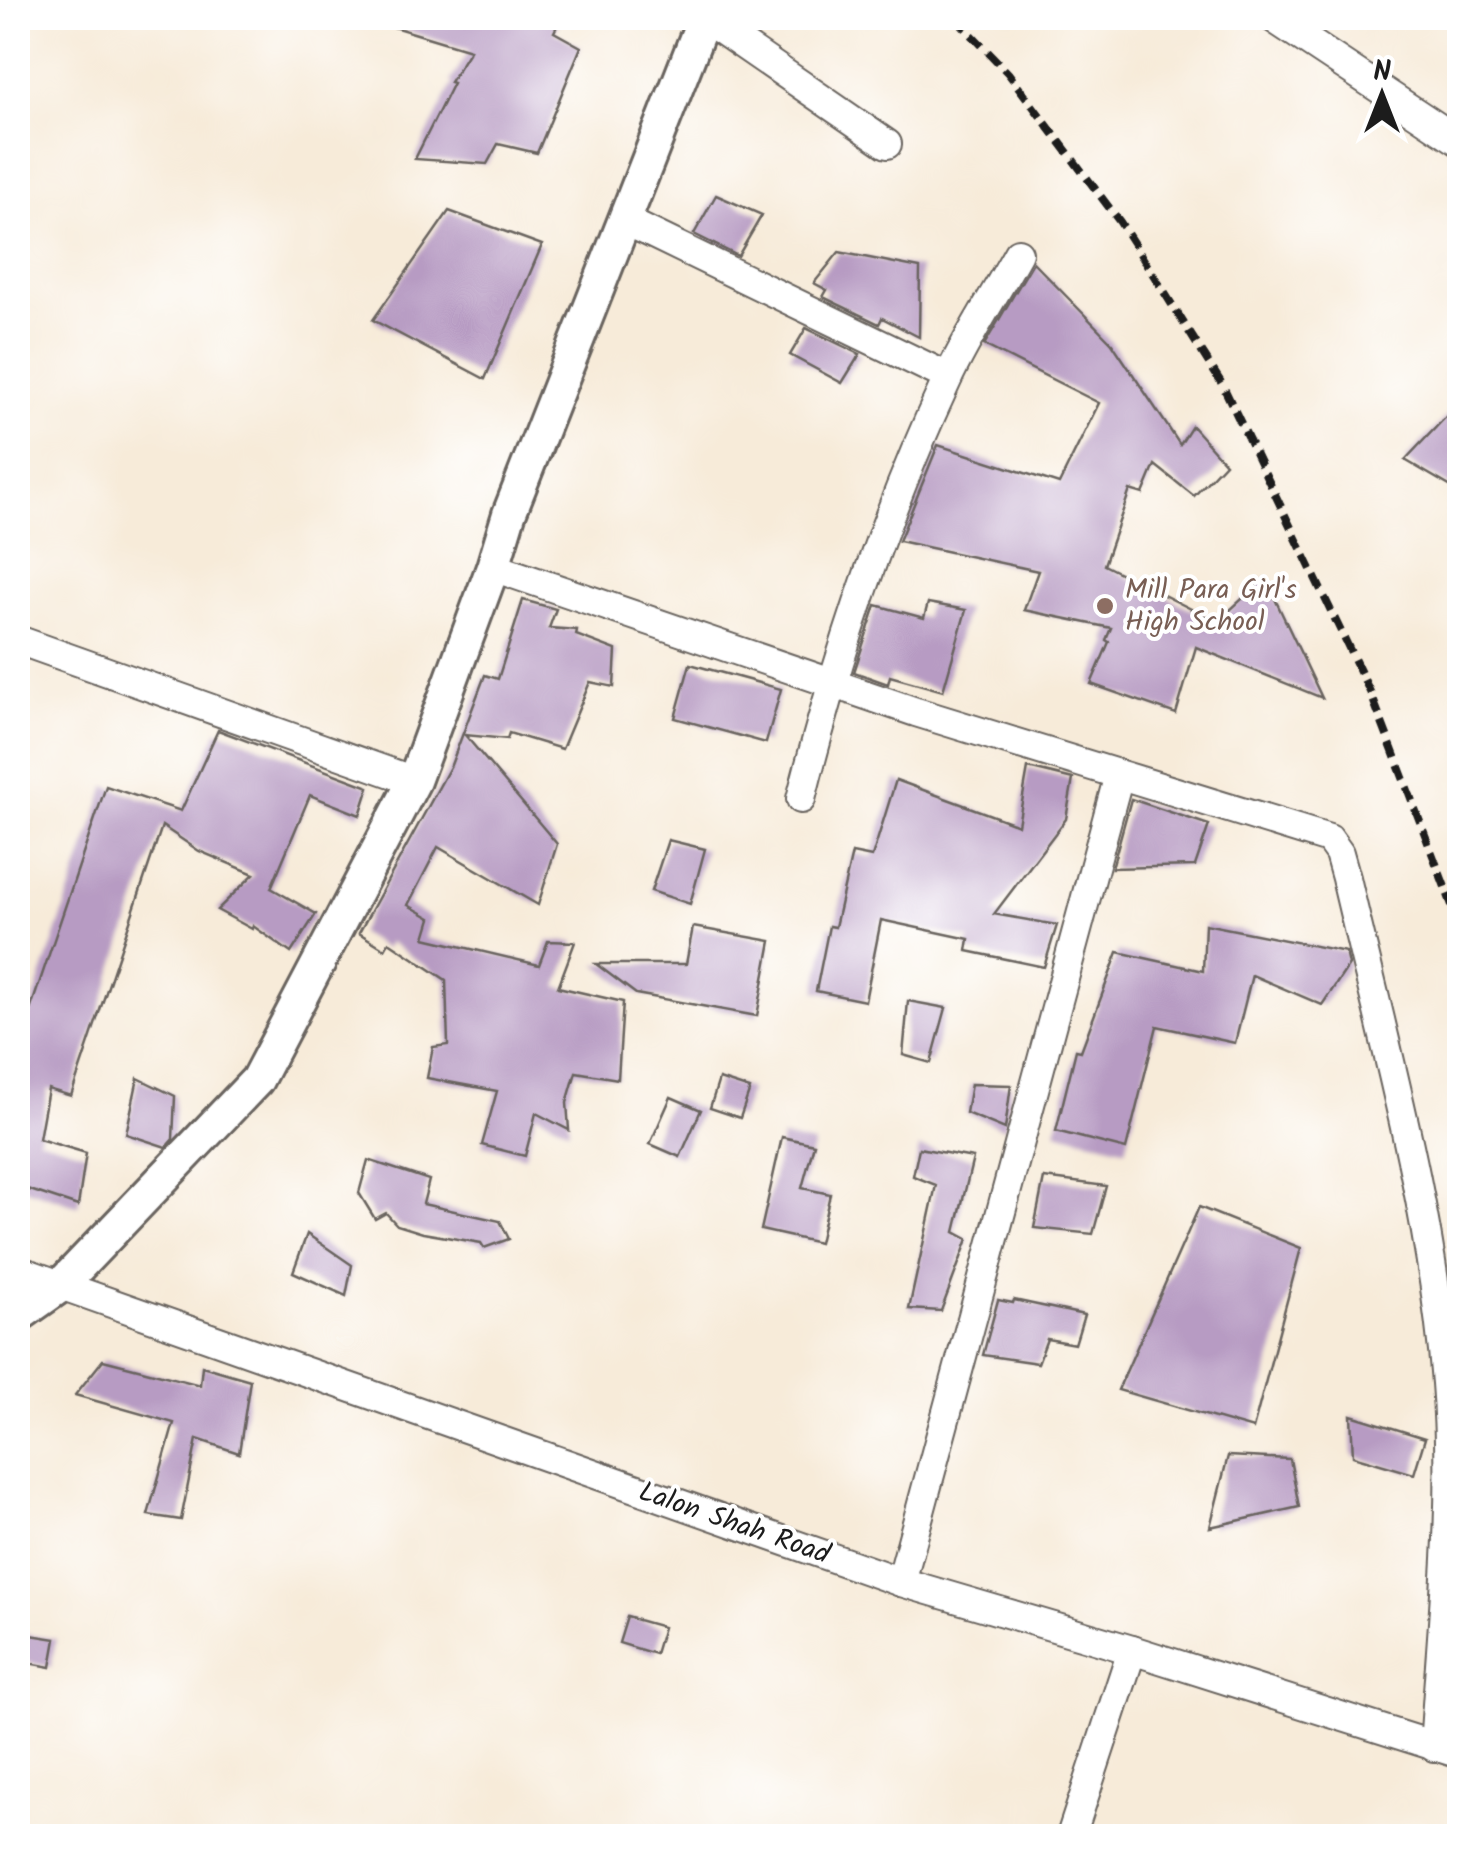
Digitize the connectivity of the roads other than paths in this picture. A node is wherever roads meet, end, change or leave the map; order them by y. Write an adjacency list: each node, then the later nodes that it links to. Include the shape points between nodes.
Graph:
1 (704, 18): 4 (street); 5 (street)
2 (1273, 18): 3 (street)
3 (1460, 142)
4 (887, 144)
5 (624, 220): 7 (street); 8 (street)
6 (1018, 253): 7 (street)
7 (948, 377): 10 (street, via 887,520)
8 (493, 567): 10 (street); 12 (street)
9 (18, 640): 12 (street)
10 (831, 682): 11 (street); 13 (street)
11 (1118, 774): 17 (street); 19 (street, via 1329,839 1340,853 1429,1238 1446,1386)
12 (414, 781): 15 (street, via 257,1080)
13 (802, 799)
14 (18, 1270): 15 (street, Lalon Shah Road)
15 (59, 1287): 16 (street); 17 (street, Lalon Shah Road)
16 (18, 1316)
17 (901, 1582): 18 (street, Lalon Shah Road)
18 (1132, 1650): 19 (street, Lalon Shah Road); 20 (street)
19 (1447, 1750)
20 (1071, 1836)

